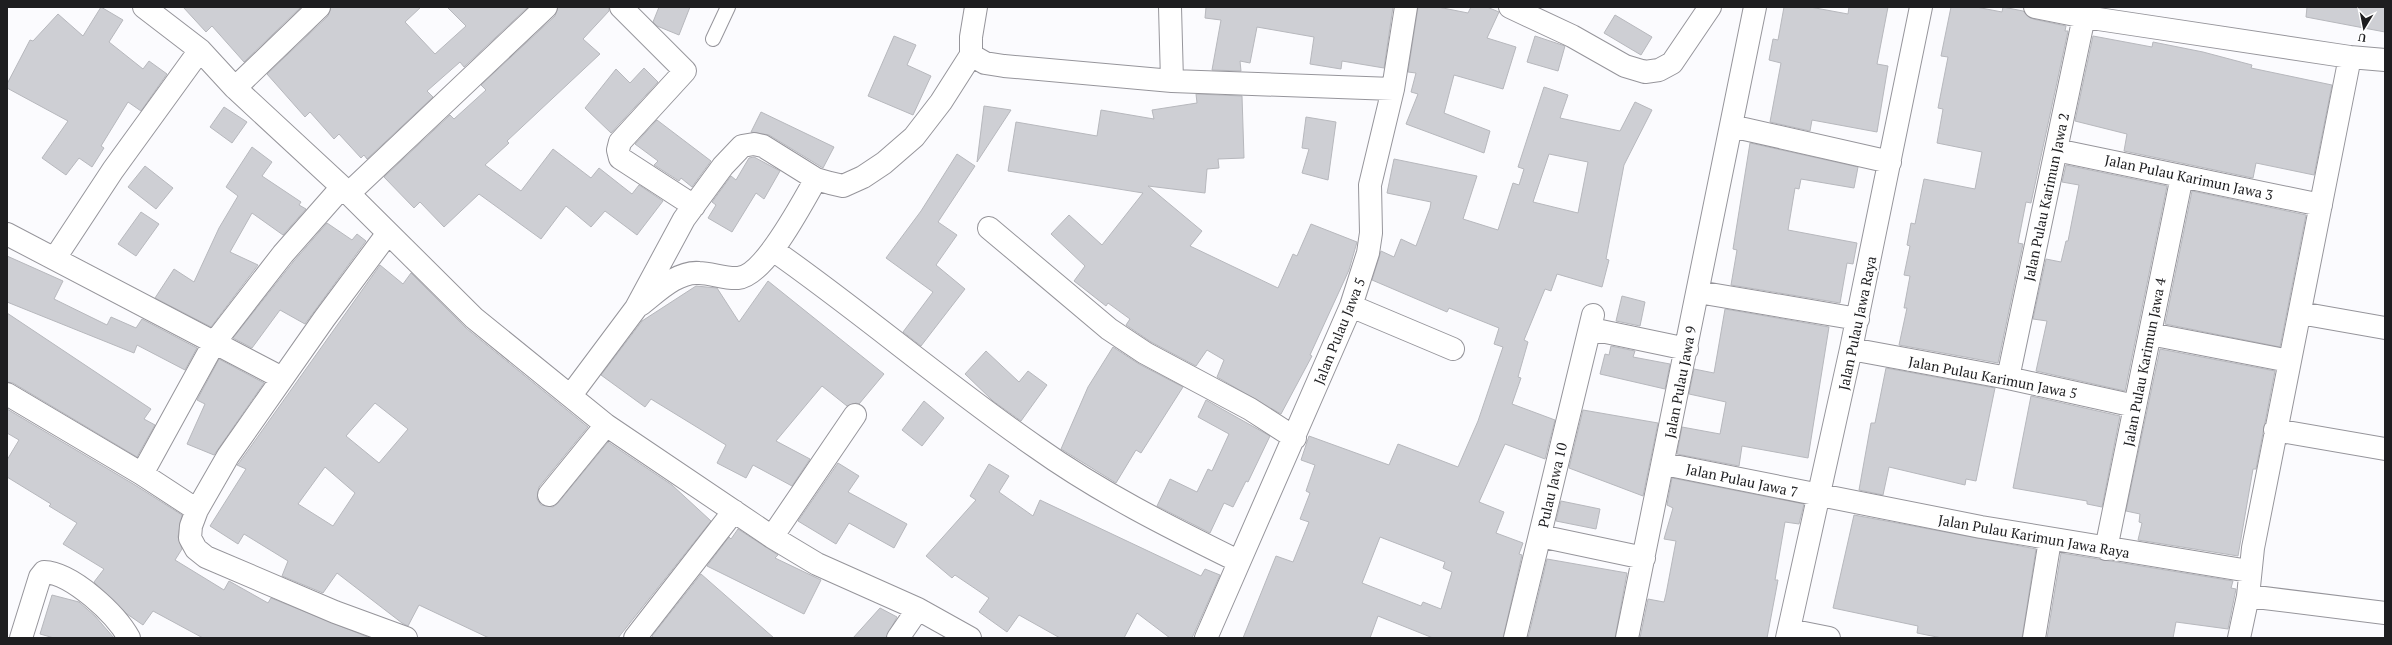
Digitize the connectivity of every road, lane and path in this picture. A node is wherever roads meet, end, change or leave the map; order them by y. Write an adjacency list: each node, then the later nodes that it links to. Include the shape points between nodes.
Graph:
1 (144, 7): 16 (street)
2 (319, 7): 21 (street)
3 (546, 7): 28 (street)
4 (622, 7): 30 (street, via 685,71 620,142 620,158)
5 (728, 7): 15 (lane)
6 (976, 7): 17 (street)
7 (1170, 7): 20 (street)
8 (1406, 7): 22 (street, Jalan Pulau Jawa 5)
9 (1510, 7): 10 (street, via 1572,36 1625,66 1645,72 1659,70 1672,63)
10 (1710, 7)
11 (1755, 7): 23 (street, Jalan Pulau Jawa 9)
12 (1922, 7): 25 (street, Jalan Pulau Jawa Raya)
13 (2035, 7): 14 (street)
14 (2086, 12): 18 (street); 24 (street, Jalan Pulau Karimun Jawa 2)
15 (713, 39)
16 (200, 50): 21 (street); 35 (street, via 113,170)
17 (971, 55): 20 (street, via 985,62 1004,66); 27 (street, via 941,102 914,137 884,163 864,177 844,186)
18 (2350, 57): 19 (street); 29 (street)
19 (2385, 60)
20 (1172, 81): 22 (street)
21 (235, 88): 28 (street)
22 (1393, 89): 37 (street, Jalan Pulau Jawa 5, via 1370,186 1371,233 1368,253)
23 (1731, 126): 25 (street); 36 (street, Jalan Pulau Jawa 9)
24 (2056, 150): 26 (street, Jalan Pulau Karimun Jawa 3); 49 (street, Jalan Pulau Karimun Jawa 2)
25 (1890, 162): 40 (street, Jalan Pulau Jawa Raya)
26 (2182, 176): 29 (street, Jalan Pulau Karimun Jawa 3); 42 (street, Jalan Pulau Karimun Jawa 4)
27 (816, 179): 30 (street, via 764,146 742,146); 34 (street)
28 (345, 190): 32 (street); 43 (street, via 283,254)
29 (2321, 205): 39 (street)
30 (694, 206): 38 (street, via 662,256)
31 (989, 228): 56 (street, via 1108,329)
32 (388, 233): 48 (street); 51 (street, via 474,318)
33 (7, 234): 35 (street)
34 (773, 250): 38 (street, via 755,269 739,278 697,272 683,275); 69 (street, via 1036,448 1167,526)
35 (55, 258): 43 (street)
36 (1698, 292): 40 (street); 45 (street, Jalan Pulau Jawa 9)
37 (1351, 306): 44 (street); 56 (street, Jalan Pulau Jawa 5)
38 (636, 308): 51 (street)
39 (2300, 313): 41 (street); 47 (street)
40 (1858, 319): 46 (street, Jalan Pulau Jawa Raya)
41 (2385, 328)
42 (2150, 334): 47 (street); 52 (street, Jalan Pulau Karimun Jawa 4)
43 (214, 343): 48 (street); 59 (street)
44 (1453, 349)
45 (1687, 349): 58 (street, Jalan Pulau Jawa 9); 64 (street, Pulau Jawa 10, via 1601,331 1591,324)
46 (1852, 349): 49 (street, Jalan Pulau Karimun Jawa 5); 61 (street, Jalan Pulau Jawa Raya)
47 (2289, 361): 55 (street)
48 (282, 378): 62 (street, via 228,456)
49 (2008, 378): 52 (street, Jalan Pulau Karimun Jawa 5)
50 (7, 394): 59 (street)
51 (571, 395): 54 (street)
52 (2135, 406): 67 (street, Jalan Pulau Karimun Jawa 4)
53 (855, 414): 65 (street)
54 (606, 425): 60 (street); 63 (street)
55 (2275, 430): 57 (street); 70 (street)
56 (1295, 438): 69 (street, Jalan Pulau Jawa 5)
57 (2385, 449)
58 (1664, 464): 61 (street, Jalan Pulau Jawa 7); 68 (street, Jalan Pulau Jawa 9)
59 (142, 474): 62 (street)
60 (549, 495)
61 (1820, 496): 66 (street, Jalan Pulau Karimun Jawa Raya); 74 (street, Jalan Pulau Jawa Raya)
62 (197, 510): 77 (street, via 190,538 196,549 206,557 335,612)
63 (734, 511): 65 (street); 78 (street)
64 (1540, 536): 68 (street); 82 (street, Pulau Jawa 10)
65 (772, 537): 72 (street, via 842,576)
66 (2050, 540): 67 (street, Jalan Pulau Karimun Jawa Raya); 85 (street)
67 (2106, 549): 70 (street, Jalan Pulau Karimun Jawa Raya)
68 (1644, 558): 83 (street, Jalan Pulau Jawa 9)
69 (1238, 561): 81 (street, Jalan Pulau Jawa 5)
70 (2249, 571): 71 (street)
71 (2248, 596): 73 (street); 86 (street)
72 (918, 609): 79 (street); 80 (street)
73 (2385, 614)
74 (1788, 634): 84 (street)
75 (21, 638): 76 (street, via 40,577 44,572 72,582 99,604)
76 (129, 638)
77 (406, 638)
78 (635, 638)
79 (898, 638)
80 (970, 638)
81 (1206, 638)
82 (1515, 638)
83 (1627, 638)
84 (1829, 638)
85 (2034, 638)
86 (2239, 638)

